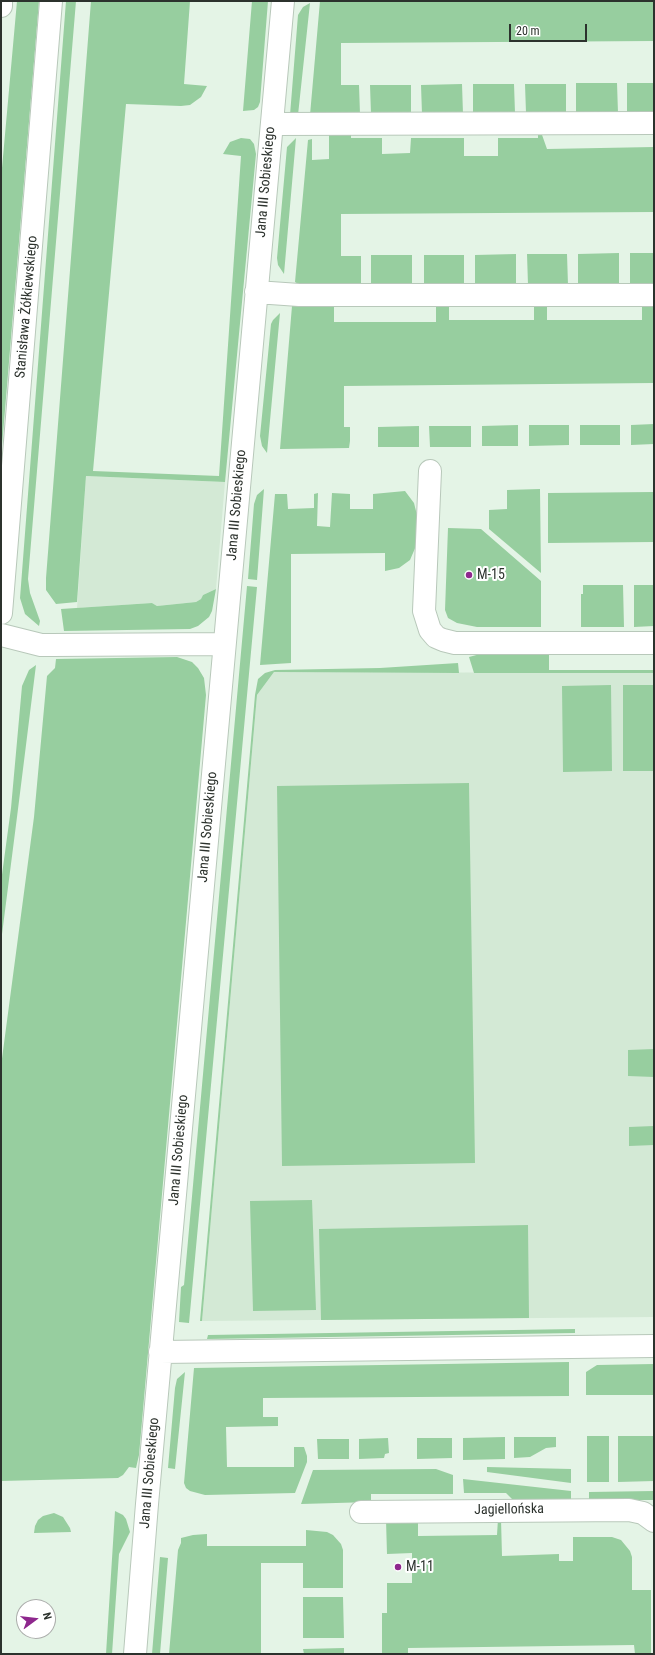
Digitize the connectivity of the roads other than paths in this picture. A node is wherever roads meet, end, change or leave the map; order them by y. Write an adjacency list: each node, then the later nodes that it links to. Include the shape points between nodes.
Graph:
1 (1, 1): 4 (street)
2 (51, 1): 10 (street, Stanisława Żółkiewskiego)
3 (283, 1): 6 (street, Jana III Sobieskiego)
4 (1, 6)
5 (654, 123): 6 (street)
6 (272, 124): 7 (street, Jana III Sobieskiego)
7 (256, 292): 8 (street, via 299,295); 13 (street, Jana III Sobieskiego)
8 (654, 295)
9 (430, 471): 12 (street, via 424,611 430,630 436,637 454,643 472,644)
10 (1, 613)
11 (1, 636): 13 (street, via 41,645)
12 (654, 643)
13 (224, 644): 15 (street, Jana III Sobieskiego)
14 (654, 1346): 15 (street)
15 (160, 1352): 18 (street, Jana III Sobieskiego)
16 (361, 1512): 17 (street, Jagiellońska, via 629,1510 643,1513)
17 (654, 1521)
18 (135, 1654)

